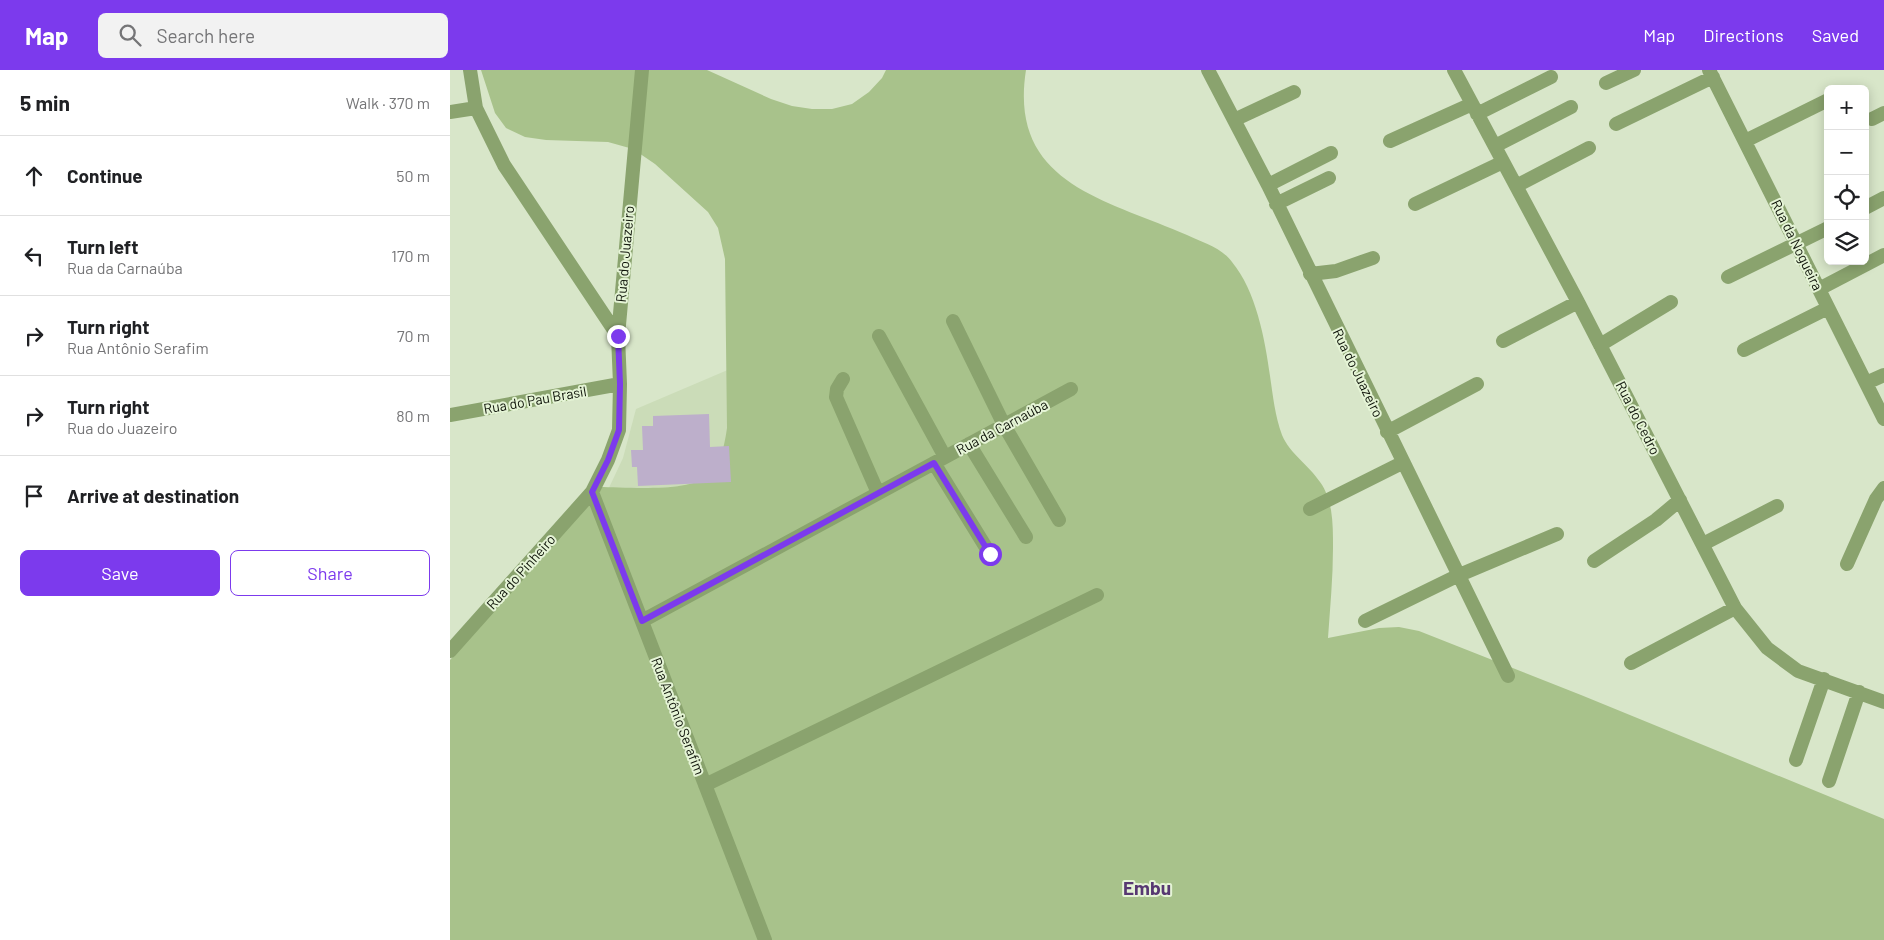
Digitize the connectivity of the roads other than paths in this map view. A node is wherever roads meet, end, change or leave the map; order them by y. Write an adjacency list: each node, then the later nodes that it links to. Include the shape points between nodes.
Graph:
1 (470, 70): 12 (street)
2 (642, 70): 41 (street, Rua do Juazeiro)
3 (1208, 70): 15 (street, Rua do Juazeiro)
4 (1454, 70): 13 (street, Rua do Cedro)
5 (1634, 70): 8 (street)
6 (1711, 74): 16 (street); 18 (street, Rua da Nogueira)
7 (1551, 77): 13 (street)
8 (1606, 83)
9 (1294, 92): 15 (street)
10 (1824, 102): 18 (street)
11 (1571, 107): 19 (street)
12 (476, 108): 14 (street); 41 (street, via 504,165)
13 (1475, 109): 17 (street); 19 (street, Rua do Cedro)
14 (450, 112)
15 (1234, 120): 24 (street, Rua do Juazeiro)
16 (1616, 124)
17 (1390, 141)
18 (1745, 141): 31 (street, Rua da Nogueira)
19 (1494, 146): 22 (street, Rua do Cedro)
20 (1588, 148): 25 (street)
21 (1331, 152): 24 (street)
22 (1503, 162): 25 (street, Rua do Cedro); 28 (street)
23 (1330, 178): 27 (street)
24 (1268, 186): 27 (street, Rua do Juazeiro)
25 (1516, 186): 37 (street, Rua do Cedro)
26 (1884, 198): 29 (street)
27 (1276, 204): 34 (street, Rua do Juazeiro)
28 (1415, 204)
29 (1869, 206)
30 (1824, 230): 31 (street)
31 (1796, 244): 35 (street); 36 (street, Rua da Nogueira)
32 (1884, 255): 36 (street)
33 (1373, 258): 34 (street, via 1336,271)
34 (1310, 274): 55 (street, Rua do Juazeiro)
35 (1728, 277)
36 (1819, 289): 39 (street, Rua da Nogueira)
37 (1578, 302): 43 (street); 44 (street, Rua do Cedro)
38 (1671, 302): 44 (street)
39 (1828, 308): 45 (street); 50 (street, Rua da Nogueira)
40 (954, 321): 54 (street)
41 (618, 336): 48 (street, Rua do Juazeiro)
42 (879, 336): 57 (street)
43 (1503, 341)
44 (1600, 345): 62 (street, Rua do Cedro)
45 (1744, 350)
46 (1884, 375): 50 (street)
47 (843, 379): 61 (street, via 836,389 839,405)
48 (620, 384): 52 (street, Rua do Pau Brasil); 60 (street, Rua do Juazeiro, via 619,430)
49 (1476, 384): 55 (street)
50 (1866, 384): 53 (street, Rua da Nogueira)
51 (1071, 389): 54 (street, Rua da Carnaúba)
52 (450, 415)
53 (1884, 419)
54 (1004, 425): 56 (street, Rua da Carnaúba); 65 (street)
55 (1387, 432): 58 (street, Rua do Juazeiro)
56 (969, 444): 57 (street, Rua da Carnaúba); 67 (street)
57 (940, 460): 61 (street, Rua da Carnaúba); 69 (street)
58 (1402, 463): 64 (street); 72 (street, Rua do Juazeiro)
59 (1884, 488): 71 (street)
60 (592, 492): 75 (street, Rua Antônio Serafim); 77 (street, Rua do Pinheiro)
61 (878, 493): 75 (street, Rua da Carnaúba)
62 (1680, 500): 68 (street, Rua do Cedro); 70 (street, via 1656,520)
63 (1777, 506): 68 (street)
64 (1310, 510)
65 (1059, 520)
66 (1557, 534): 72 (street)
67 (1026, 537)
68 (1703, 544): 74 (street, Rua do Cedro)
69 (990, 554)
70 (1594, 560)
71 (1847, 564)
72 (1457, 576): 76 (street); 79 (street, Rua do Juazeiro)
73 (1097, 595): 85 (street)
74 (1735, 608): 78 (street); 80 (street, Rua do Cedro, via 1767,648 1798,671)
75 (642, 621): 85 (street, Rua Antônio Serafim)
76 (1365, 621)
77 (450, 651)
78 (1631, 663)
79 (1508, 676)
80 (1824, 680): 81 (street, Rua do Cedro); 83 (street)
81 (1859, 692): 82 (street, Rua do Cedro); 84 (street)
82 (1884, 702)
83 (1796, 760)
84 (1829, 780)
85 (705, 785): 86 (street, Rua Antônio Serafim)
86 (765, 940)

